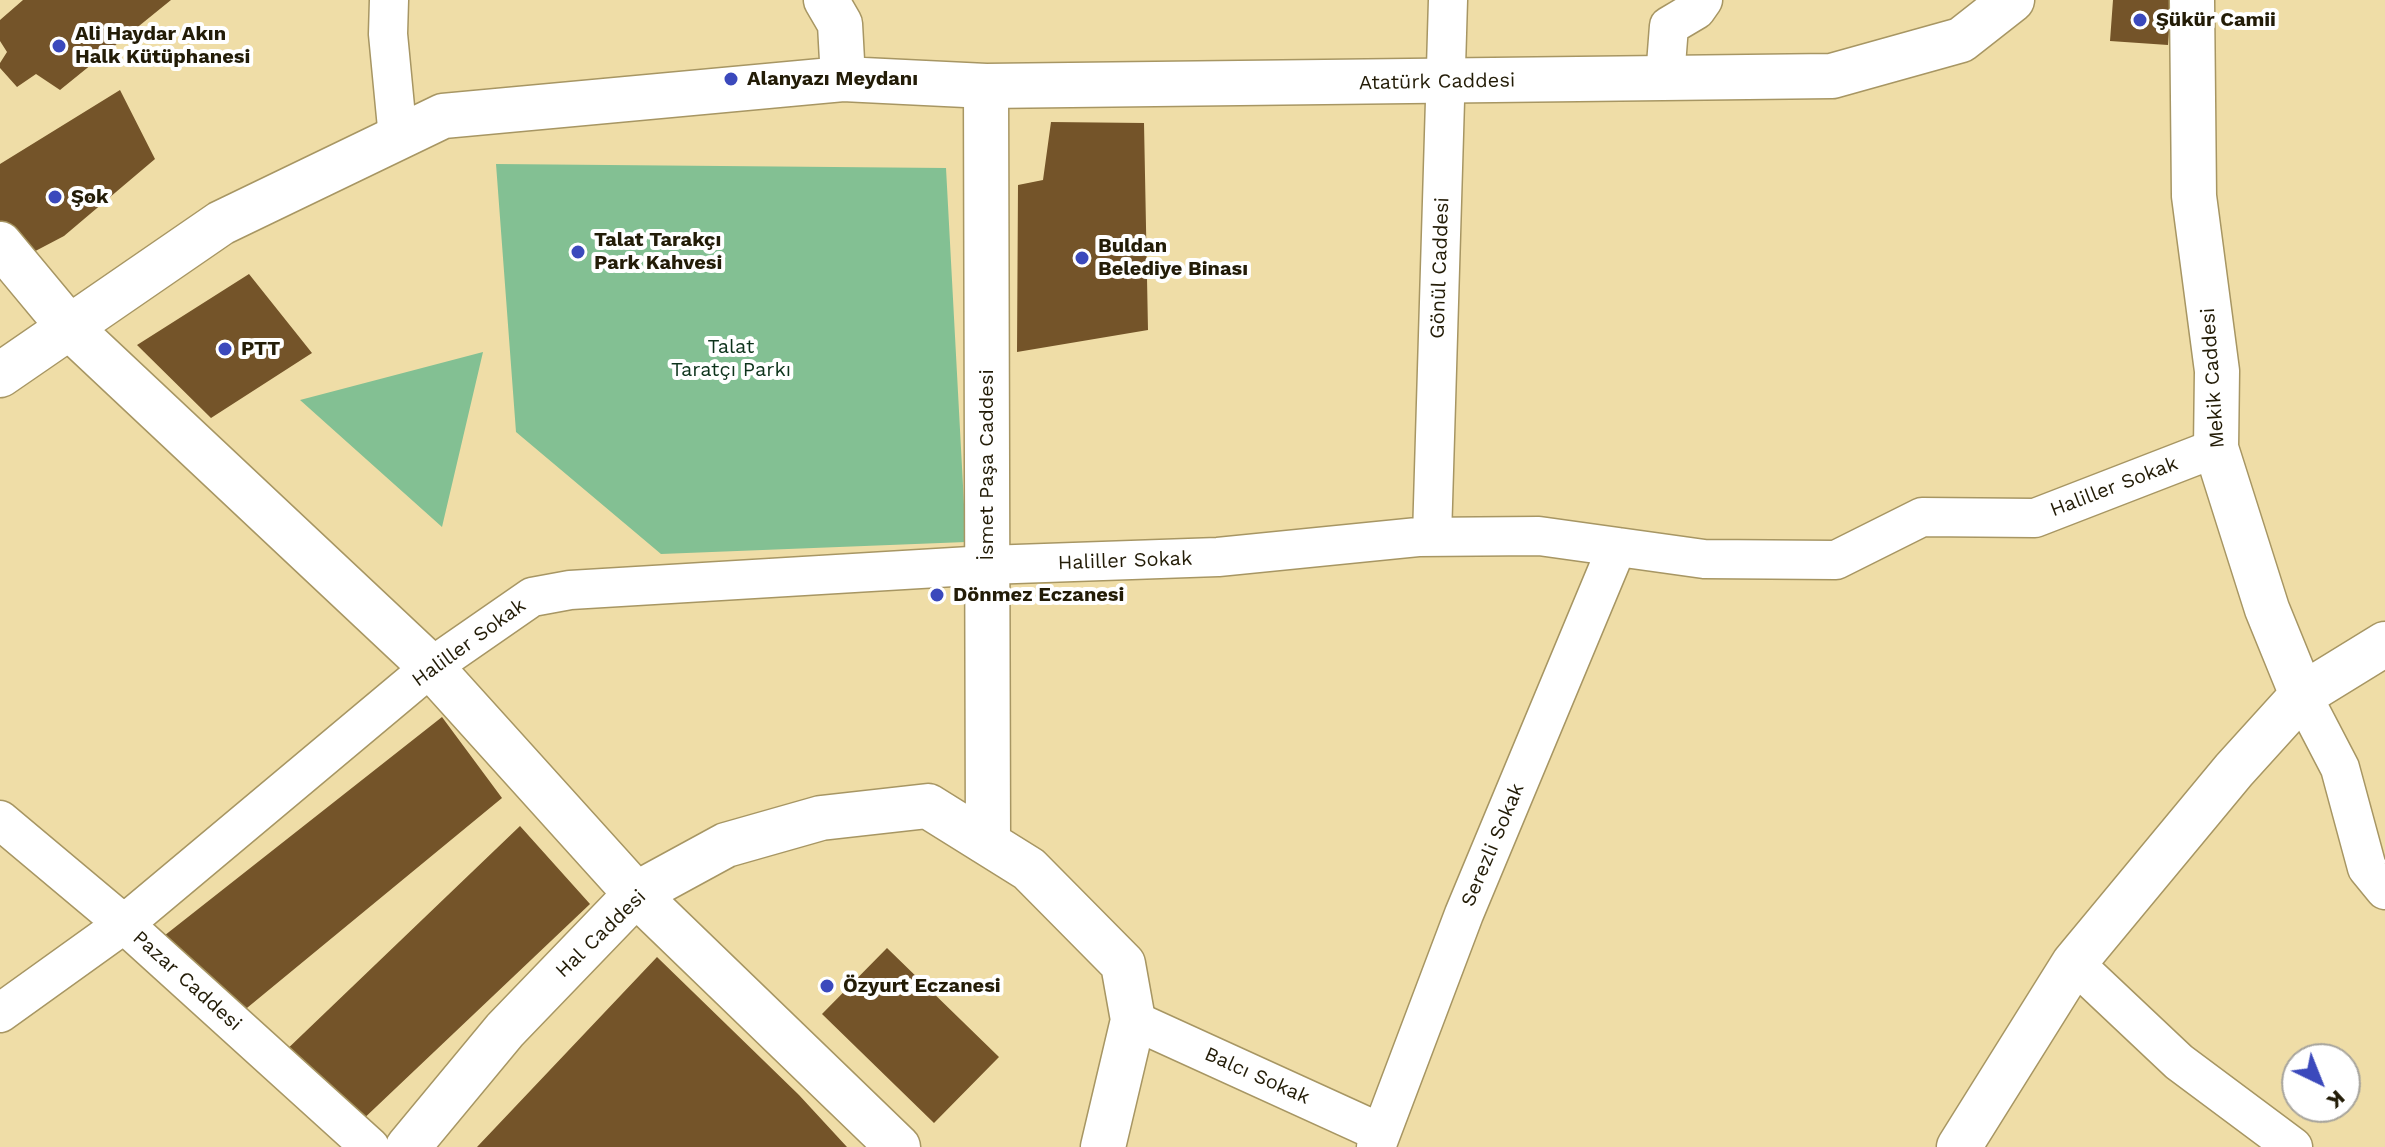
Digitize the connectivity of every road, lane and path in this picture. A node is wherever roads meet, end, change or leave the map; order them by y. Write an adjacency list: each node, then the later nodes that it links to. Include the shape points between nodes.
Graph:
1 (389, 0): 11 (street)
2 (826, 0): 8 (street, via 840,24)
3 (1448, 0): 9 (street, Gönül Caddesi)
4 (1703, 0): 7 (street, via 1669,26)
5 (2012, 0): 7 (street, Atatürk Caddesi, via 1961,40 1832,76)
6 (2192, 0): 15 (street, Mekik Caddesi, via 2194,196 2217,371)
7 (1665, 78): 9 (street, Atatürk Caddesi)
8 (843, 79): 10 (street, Atatürk Caddesi); 11 (street, Atatürk Caddesi, via 443,116)
9 (1446, 82): 10 (street, Atatürk Caddesi); 16 (street, Gönül Caddesi)
10 (986, 86): 18 (street, İsmet Paşa Caddesi)
11 (398, 138): 13 (street, Atatürk Caddesi, via 221,223)
12 (0, 244): 13 (street)
13 (69, 327): 14 (street, Atatürk Caddesi); 20 (street)
14 (0, 375)
15 (2216, 448): 17 (street, Haliller Sokak, via 2035,518 1922,517 1836,560 1704,559); 21 (street, Mekik Caddesi, via 2267,609)
16 (1432, 537): 17 (street, Haliller Sokak, via 1539,536); 18 (street, Haliller Sokak, via 1218,557)
17 (1617, 547): 30 (street, Serezli Sokak, via 1464,914)
18 (987, 565): 20 (street, Haliller Sokak, via 570,590 532,597); 23 (street, İsmet Paşa Caddesi)
19 (2385, 644): 21 (street)
20 (431, 667): 25 (street); 26 (street, Haliller Sokak)
21 (2302, 695): 24 (street, via 2340,768 2367,868); 27 (street)
22 (0, 820): 26 (street, Pazar Caddesi)
23 (988, 843): 25 (street, Hal Caddesi, via 928,806 821,818 726,845); 29 (street, Hal Caddesi, via 1029,869 1123,964)
24 (2385, 890)
25 (636, 894): 32 (street, Hal Caddesi, via 505,1030); 33 (street)
26 (124, 924): 28 (street, Haliller Sokak); 31 (street, Pazar Caddesi)
27 (2074, 963): 35 (street); 36 (street, via 2179,1062)
28 (0, 1013)
29 (1133, 1020): 30 (street, Balcı Sokak); 34 (street)
30 (1378, 1140)
31 (370, 1147)
32 (408, 1147)
33 (898, 1147)
34 (1103, 1147)
35 (1959, 1147)
36 (2293, 1147)

